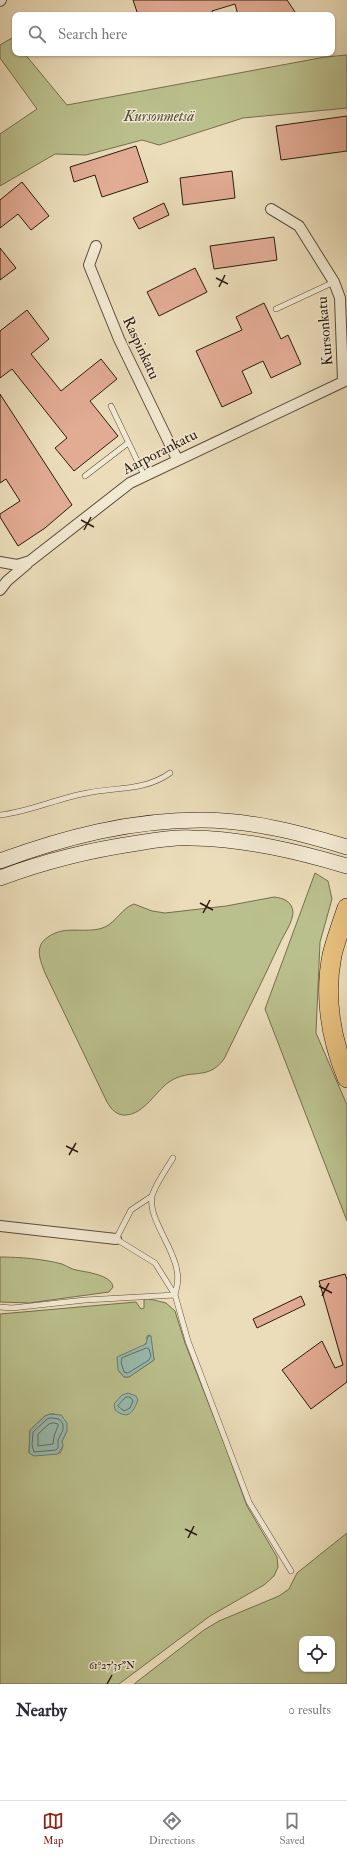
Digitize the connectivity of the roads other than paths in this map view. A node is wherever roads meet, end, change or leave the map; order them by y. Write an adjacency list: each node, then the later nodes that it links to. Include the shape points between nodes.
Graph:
1 (271, 209): 3 (street, Kursonkatu, via 299,226)
2 (96, 246): 8 (street, Raspinkatu, via 89,265 119,339)
3 (334, 282): 4 (lane); 5 (street, Kursonkatu, via 340,298)
4 (276, 309)
5 (345, 380): 8 (street, Aarporankatu)
6 (111, 406): 7 (lane)
7 (128, 443): 9 (lane); 10 (lane)
8 (177, 459): 9 (street, Aarporankatu)
9 (144, 475): 11 (street, Aarporankatu, via 130,483)
10 (85, 476)
11 (30, 561): 12 (street, Aarporankatu, via 17,565); 13 (street)
12 (0, 562)
13 (3, 582): 14 (street)
14 (0, 590)
15 (170, 773): 16 (lane, via 146,785 87,793)
16 (0, 815)
17 (347, 847): 18 (main road, via 281,829 249,824 202,820 173,821 125,826 74,836)
18 (0, 861)
19 (347, 866): 20 (main road, via 244,842 173,838 80,853)
20 (0, 878)
21 (347, 908): 22 (highway, via 332,954 329,996 334,1038)
22 (347, 1078)
23 (173, 1158): 24 (lane)
24 (152, 1196): 26 (lane, via 131,1210); 27 (lane, via 157,1222 176,1263 178,1280)
25 (0, 1226): 26 (street, via 71,1236)
26 (116, 1239): 27 (lane, via 156,1263)
27 (175, 1295): 28 (lane); 29 (lane, via 188,1341 250,1502)
28 (0, 1307)
29 (291, 1571)

